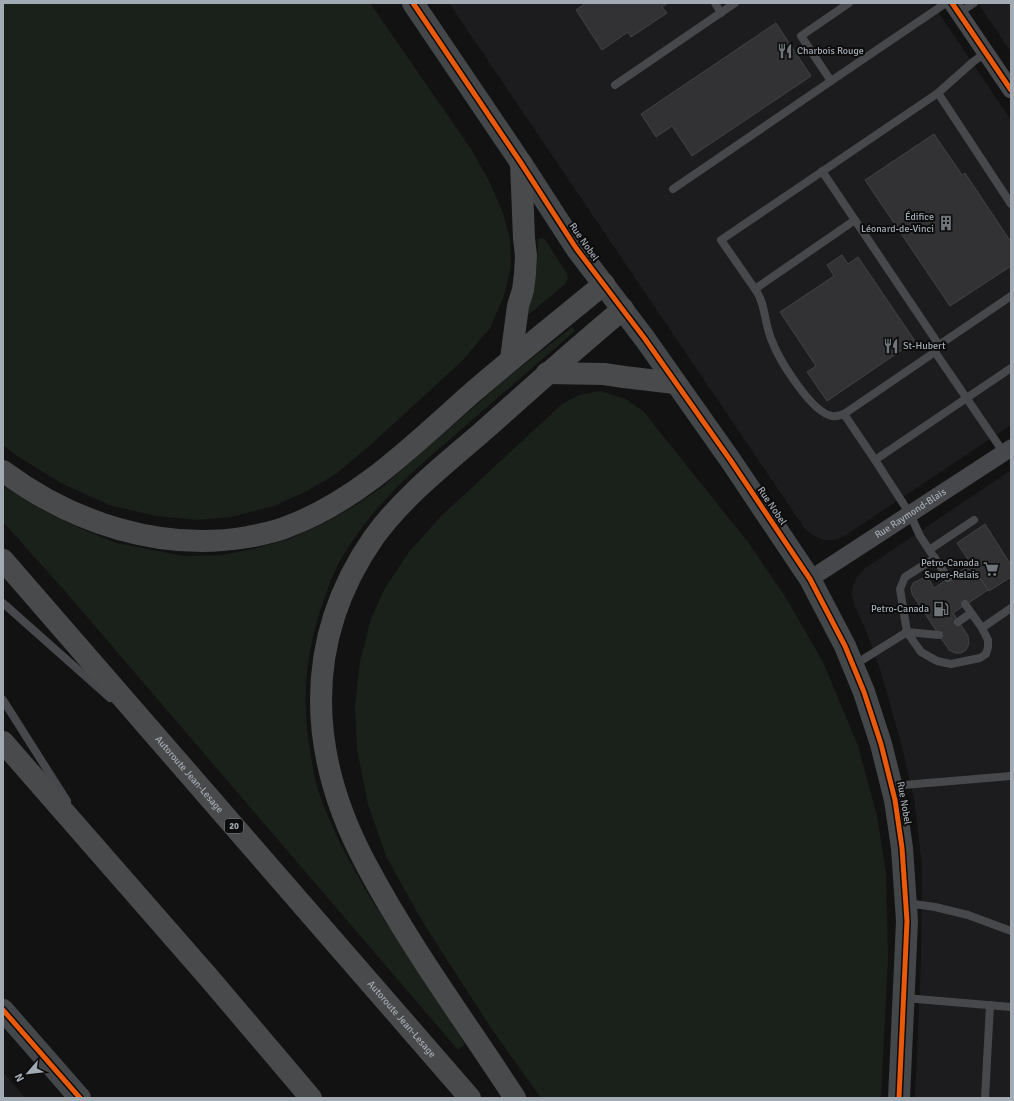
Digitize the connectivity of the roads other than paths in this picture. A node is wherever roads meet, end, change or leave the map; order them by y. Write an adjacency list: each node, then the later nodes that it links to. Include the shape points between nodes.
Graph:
1 (413, 3): 13 (street, Rue Nobel)
2 (714, 3): 7 (lane)
3 (735, 3): 7 (lane)
4 (849, 3): 9 (lane, via 801,36)
5 (974, 3): 6 (lane)
6 (953, 6): 8 (street); 9 (lane)
7 (721, 13): 10 (lane)
8 (986, 53): 11 (street); 12 (lane)
9 (831, 81): 15 (lane)
10 (615, 85)
11 (1011, 90)
12 (938, 93): 14 (lane); 16 (lane)
13 (521, 164): 18 (street, Rue Nobel, via 576,248); 23 (highway, via 526,262)
14 (822, 171): 17 (lane); 19 (lane, via 721,240)
15 (673, 189)
16 (1011, 204)
17 (855, 220): 19 (lane); 22 (lane)
18 (604, 284): 21 (street, Rue Nobel); 23 (highway)
19 (755, 289): 28 (lane, via 761,297 768,330 777,352 802,391 813,405 823,412 833,417)
20 (1011, 296): 22 (lane)
21 (623, 309): 25 (highway); 26 (street, Rue Nobel)
22 (937, 349): 27 (lane); 28 (lane)
23 (511, 358): 31 (highway, via 365,484 315,515 267,533 212,541 159,538 127,532 63,508)
24 (1011, 368): 27 (lane)
25 (547, 373): 26 (highway, via 604,374); 63 (highway, via 420,487 375,536 352,574 334,616 323,661 321,686 322,725 328,766 340,806 356,845 403,927)
26 (675, 383): 38 (street, Rue Nobel)
27 (967, 398): 29 (lane); 30 (lane)
28 (844, 414): 30 (lane)
29 (1007, 450): 32 (street, Rue Raymond-Blais)
30 (875, 460): 32 (lane)
31 (3, 471)
32 (910, 514): 34 (lane); 38 (street, Rue Raymond-Blais)
33 (974, 520): 34 (lane)
34 (929, 550): 35 (lane)
35 (935, 558): 37 (lane); 45 (lane, via 905,577 902,582 900,589)
36 (3, 560): 50 (highway, Autoroute Jean-Lesage / 20)
37 (948, 578)
38 (810, 579): 47 (street, Rue Nobel)
39 (3, 603): 50 (lane)
40 (966, 604): 42 (lane)
41 (1010, 610): 44 (lane)
42 (971, 613): 43 (lane); 44 (lane)
43 (958, 622)
44 (982, 628): 45 (lane, via 988,640 986,654 980,658 951,664 937,661 921,652)
45 (907, 632): 46 (lane); 47 (lane)
46 (939, 635)
47 (853, 666): 52 (street, Rue Nobel, via 881,744)
48 (3, 700): 53 (lane)
49 (3, 742): 53 (highway)
50 (164, 746): 62 (highway, Autoroute Jean-Lesage / 20)
51 (1011, 776): 52 (lane)
52 (892, 786): 54 (street, Rue Nobel, via 902,848)
53 (103, 857): 61 (highway)
54 (906, 902): 55 (lane, via 968,915); 56 (street, Rue Nobel)
55 (1011, 931)
56 (904, 998): 57 (lane); 64 (street, Rue Nobel)
57 (990, 1005): 58 (lane); 65 (lane)
58 (1011, 1007)
59 (3, 1010): 60 (street)
60 (80, 1098)
61 (310, 1098)
62 (470, 1098)
63 (515, 1098)
64 (899, 1098)
65 (985, 1098)

